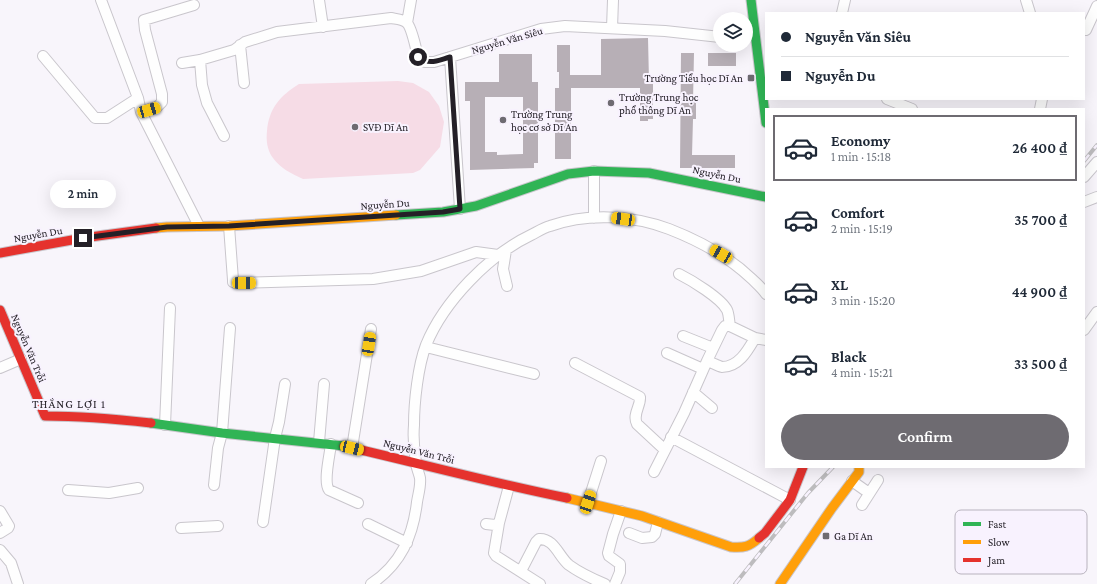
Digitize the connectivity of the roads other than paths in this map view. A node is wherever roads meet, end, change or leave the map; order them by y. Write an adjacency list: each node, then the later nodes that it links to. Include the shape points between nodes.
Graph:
1 (101, 0): 26 (street)
2 (319, 0): 14 (street)
3 (411, 0): 13 (street)
4 (613, 0): 15 (street)
5 (751, 0): 10 (street)
6 (845, 0): 11 (street)
7 (1026, 0): 12 (street)
8 (194, 5): 30 (street, via 144,20 162,102 157,107)
9 (1097, 6): 16 (street)
10 (751, 12)
11 (842, 12)
12 (1030, 12)
13 (407, 23): 14 (street, via 401,19 391,18); 21 (street, Nguyễn Văn Siêu, via 418,57 430,62)
14 (323, 27): 19 (street, via 277,32)
15 (612, 28): 17 (street, Nguyễn Văn Siêu); 21 (street, Nguyễn Văn Siêu, via 565,26 541,29)
16 (1085, 30)
17 (713, 36)
18 (753, 43): 22 (street)
19 (240, 45): 23 (street, via 234,50); 25 (street)
20 (43, 56): 26 (street, via 95,118 106,118)
21 (450, 57): 38 (street)
22 (762, 58): 28 (street)
23 (200, 60): 24 (street); 31 (street, via 202,85 207,103)
24 (182, 63)
25 (244, 83)
26 (138, 98): 30 (street)
27 (890, 100): 29 (street)
28 (765, 108)
29 (910, 108)
30 (141, 112): 40 (street)
31 (224, 136)
32 (1097, 162): 34 (street)
33 (594, 171): 35 (street, Nguyễn Du, via 650,173); 38 (street, Nguyễn Du, via 568,174 476,206); 39 (street)
34 (1085, 176)
35 (765, 197)
36 (1097, 197): 37 (street)
37 (1085, 202)
38 (460, 209): 41 (street, Nguyễn Du)
39 (594, 218): 42 (street, via 550,226); 46 (street, via 611,217 656,224 700,242 744,272)
40 (199, 226): 41 (street, Nguyễn Du); 43 (street, Nguyễn Du, via 167,227 83,238)
41 (229, 226): 42 (street, via 232,280 236,283 373,279 421,271 476,252)
42 (502, 252): 45 (street); 57 (street, via 477,272 454,300 440,318)
43 (0, 253)
44 (679, 274): 50 (street, via 702,286 724,306 728,311)
45 (507, 286)
46 (765, 293)
47 (170, 308): 69 (street)
48 (0, 310): 60 (street, Nguyễn Văn Trỗi)
49 (1097, 312): 52 (street)
50 (730, 326): 55 (street); 58 (street, via 722,330)
51 (230, 328): 70 (street)
52 (1085, 329)
53 (371, 330): 75 (street)
54 (684, 336): 58 (street)
55 (755, 338): 56 (street); 62 (street, via 743,357 733,364 722,367)
56 (765, 340)
57 (426, 347): 64 (street); 78 (street, via 415,401)
58 (713, 348): 62 (street)
59 (667, 353): 62 (street)
60 (21, 359): 63 (street); 69 (street, Nguyễn Văn Trỗi, via 45,416)
61 (575, 363): 76 (street, via 640,397 635,420)
62 (705, 365): 67 (street)
63 (0, 368)
64 (534, 374)
65 (285, 384): 72 (street)
66 (324, 384): 73 (street)
67 (693, 392): 68 (street); 71 (street)
68 (712, 408)
69 (165, 425): 70 (street, Nguyễn Văn Trỗi)
70 (222, 433): 72 (street, Nguyễn Văn Trỗi); 84 (street)
71 (671, 437): 76 (street); 89 (street)
72 (275, 438): 73 (street, Nguyễn Văn Trỗi); 95 (street)
73 (319, 442): 74 (street, Nguyễn Văn Trỗi)
74 (331, 444): 75 (street, Nguyễn Văn Trỗi); 91 (street, via 327,487)
75 (352, 448): 78 (street, Nguyễn Văn Trỗi)
76 (665, 450): 81 (street)
77 (601, 461): 90 (street)
78 (416, 462): 85 (street, Nguyễn Văn Trỗi); 104 (street, via 420,478 414,523)
79 (803, 468): 89 (street, Nguyễn Văn Trỗi)
80 (862, 469): 83 (street)
81 (654, 472)
82 (878, 480): 88 (street)
83 (852, 482): 88 (street); 112 (street)
84 (214, 485)
85 (509, 486): 90 (street, Nguyễn Văn Trỗi); 97 (street)
86 (138, 488): 87 (street, via 109,493)
87 (68, 490)
88 (870, 493): 92 (street)
89 (790, 500): 96 (street, Nguyễn Văn Trỗi, via 766,533 750,545 741,548 731,547)
90 (588, 502): 94 (street, Nguyễn Văn Trỗi)
91 (358, 503)
92 (862, 505)
93 (0, 510): 102 (street, via 9,526)
94 (621, 511): 96 (street, Nguyễn Văn Trỗi); 111 (street, via 608,553 620,564)
95 (263, 522)
96 (658, 522): 103 (street, via 652,537 642,538)
97 (499, 523): 99 (street); 106 (street, via 494,553)
98 (368, 524): 104 (street)
99 (486, 524)
100 (218, 526): 101 (street)
101 (181, 528)
102 (0, 533)
103 (629, 533)
104 (407, 543): 108 (street, via 395,563)
105 (0, 550): 107 (street, via 11,563)
106 (521, 571): 109 (street); 110 (street, via 536,542 545,539 568,564)
107 (18, 584)
108 (371, 584)
109 (540, 584)
110 (606, 584)
111 (615, 584)
112 (780, 584)

